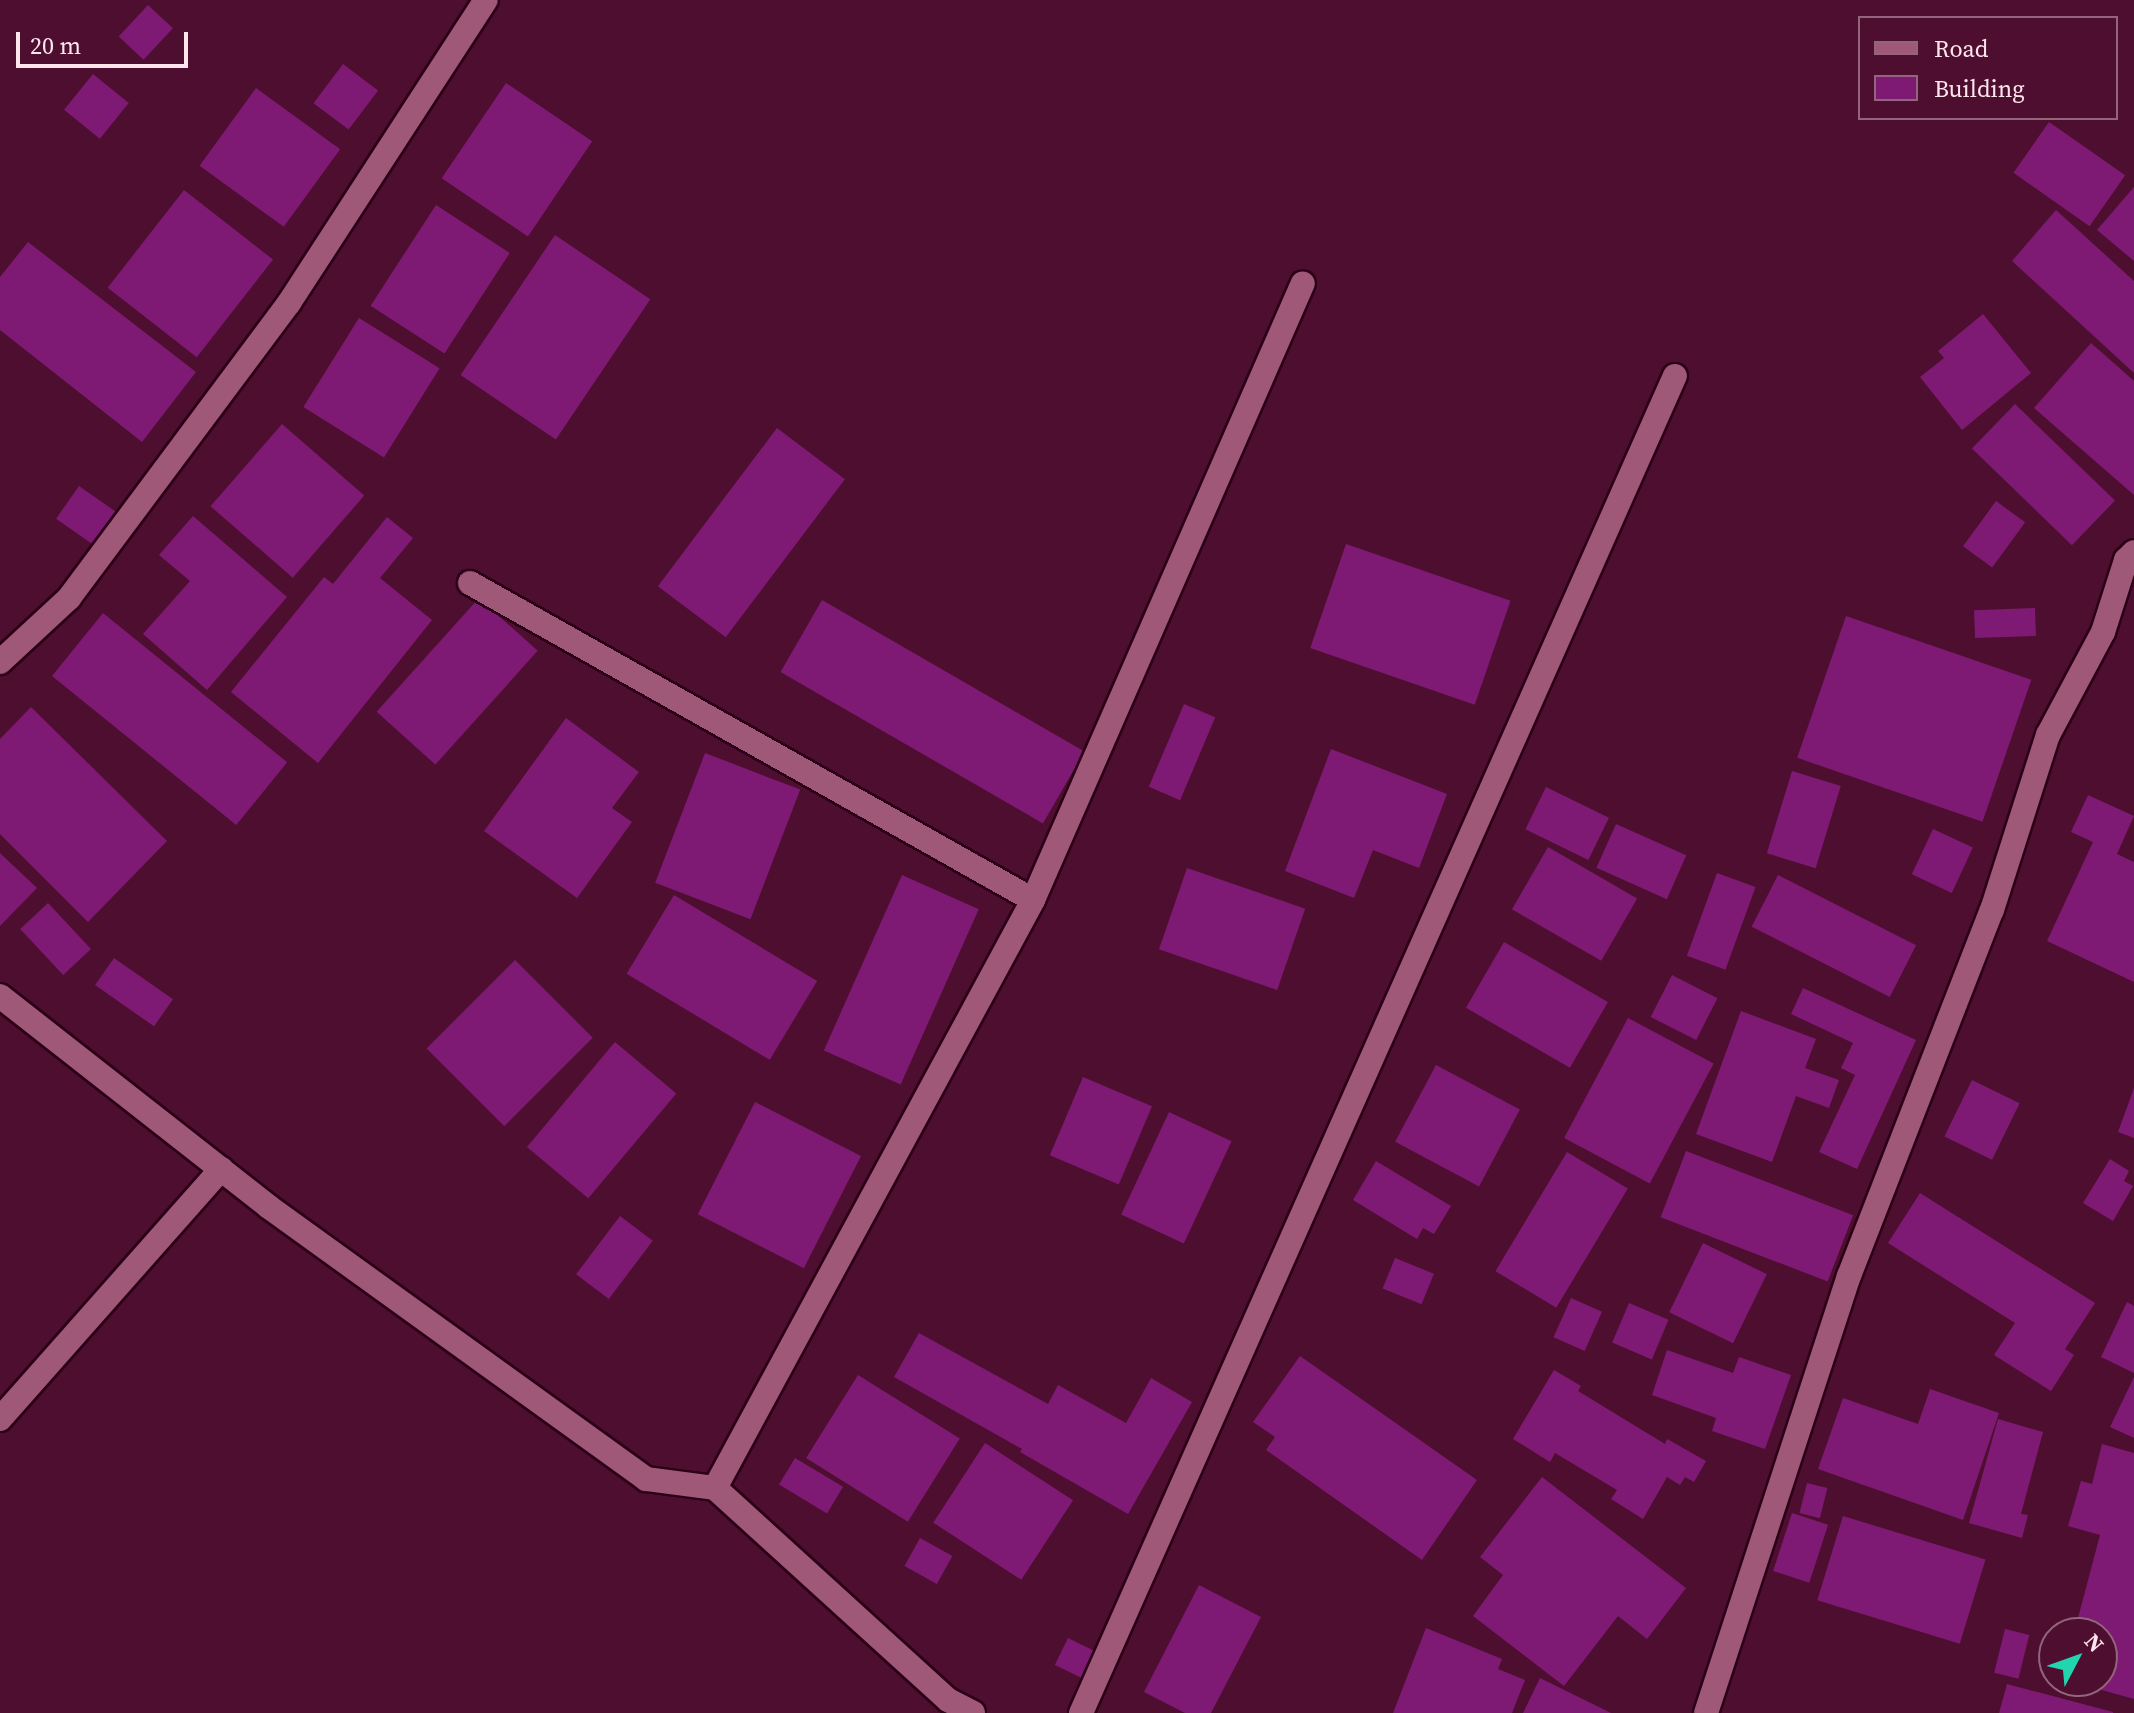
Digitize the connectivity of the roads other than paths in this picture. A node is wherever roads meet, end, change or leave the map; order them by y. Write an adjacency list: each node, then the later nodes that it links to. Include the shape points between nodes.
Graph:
1 (486, 0): 6 (street, via 289,303 69,598)
2 (1303, 283): 7 (street)
3 (1675, 376): 13 (street)
4 (2134, 552): 14 (street, via 2126,560 2103,632 2048,735 1992,910 1849,1276)
5 (470, 583): 7 (street)
6 (0, 662)
7 (1033, 900): 11 (street)
8 (0, 996): 9 (street)
9 (221, 1169): 10 (street); 11 (street, via 646,1479)
10 (0, 1419)
11 (715, 1488): 12 (street, via 948,1700)
12 (973, 1713)
13 (1081, 1713)
14 (1706, 1713)

